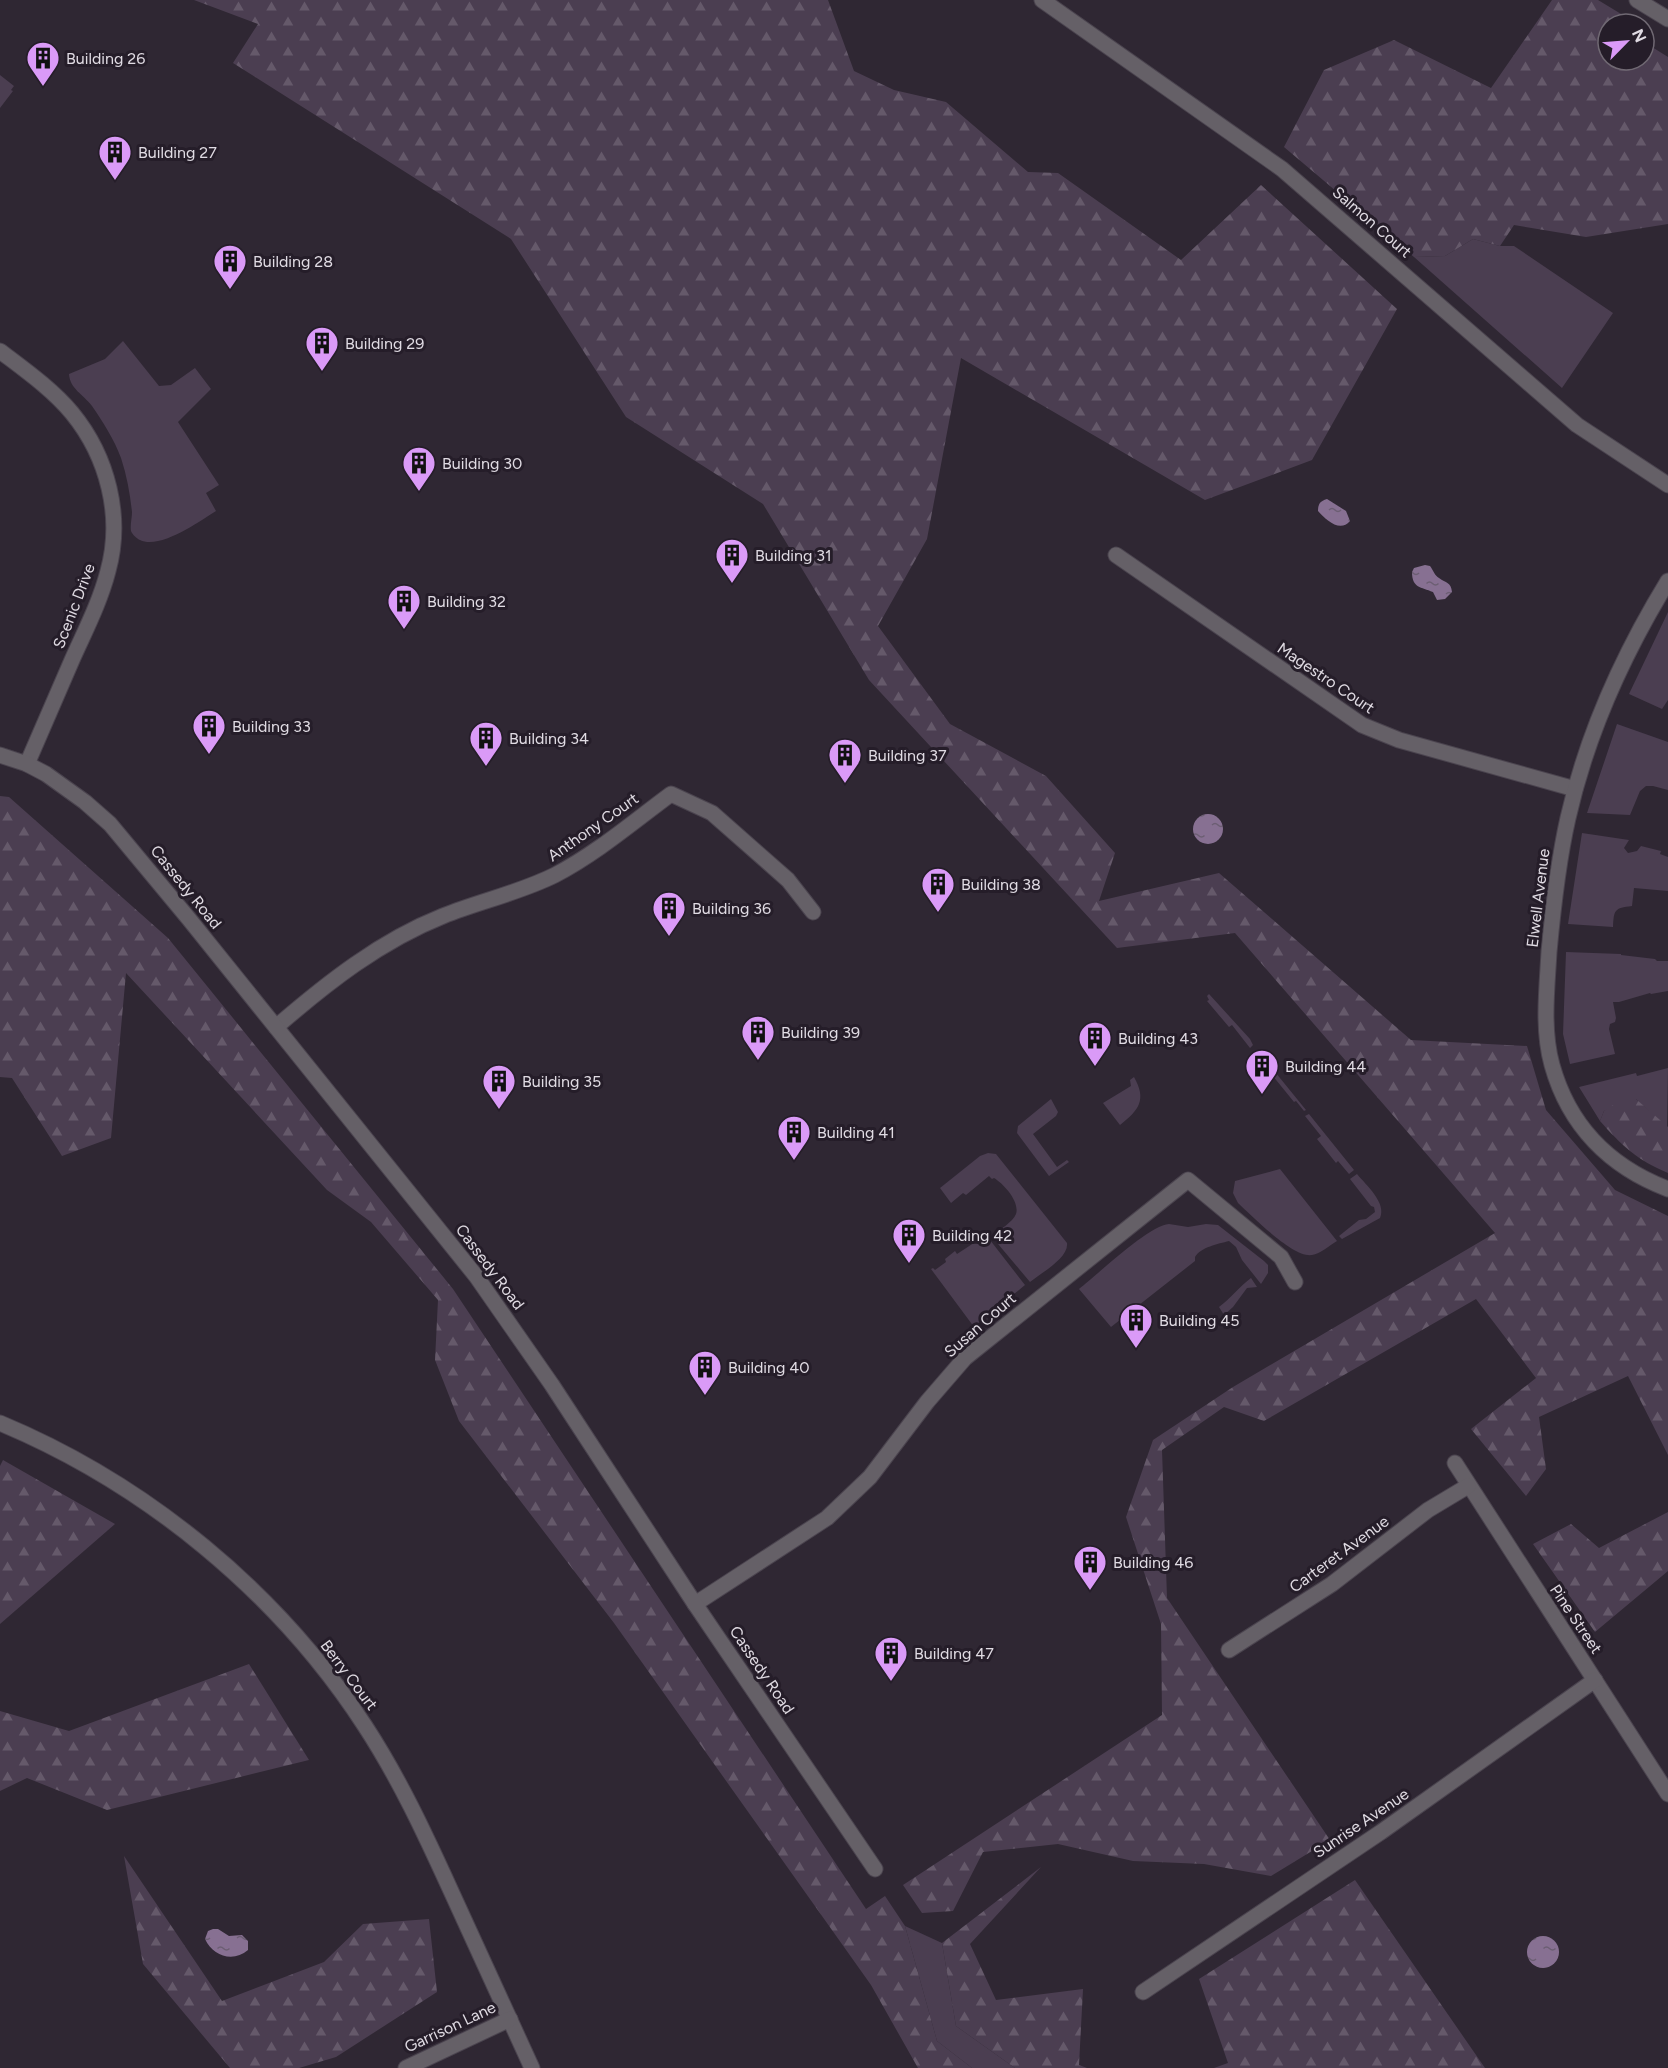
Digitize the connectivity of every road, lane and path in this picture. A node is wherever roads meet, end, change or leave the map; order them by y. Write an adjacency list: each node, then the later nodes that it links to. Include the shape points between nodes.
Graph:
1 (1042, 0): 5 (street, Salmon Court, via 1282,169 1577,425)
2 (1637, 0): 3 (street)
3 (1668, 20)
4 (0, 351): 9 (street, Scenic Drive, via 61,400 84,430 105,474 113,510 112,555 104,586)
5 (1668, 485)
6 (1116, 555): 10 (street, Magestro Court, via 1362,725 1399,740)
7 (1668, 581): 10 (street, Elwell Avenue, via 1624,661)
8 (0, 755): 9 (street, Cassedy Road)
9 (27, 764): 12 (street, Cassedy Road, via 74,793 110,824)
10 (1575, 789): 13 (street, Elwell Avenue, via 1551,935 1546,1005 1551,1063 1574,1114 1603,1151 1635,1174)
11 (813, 912): 12 (street, Anthony Court, via 788,880 712,813 671,794 555,875 443,916 374,951)
12 (276, 1027): 18 (street, Cassedy Road, via 476,1276)
13 (1668, 1189)
14 (1295, 1282): 18 (street, Susan Court, via 1281,1257 1188,1180 966,1358 870,1476 827,1518)
15 (0, 1423): 24 (street, Berry Court, via 79,1460 155,1509 239,1577 303,1645 348,1701 402,1789)
16 (1455, 1463): 17 (street, Pine Street)
17 (1468, 1486): 19 (street, Carteret Avenue, via 1428,1510 1332,1584); 20 (street, Pine Street)
18 (695, 1604): 22 (street, Cassedy Road)
19 (1229, 1650)
20 (1595, 1680): 21 (street, Pine Street); 23 (street, Sunrise Avenue, via 1381,1832)
21 (1668, 1794)
22 (875, 1869)
23 (1143, 1992)
24 (510, 2019): 25 (street, Garrison Lane); 26 (street, Berry Court)
25 (406, 2068)
26 (532, 2068)

